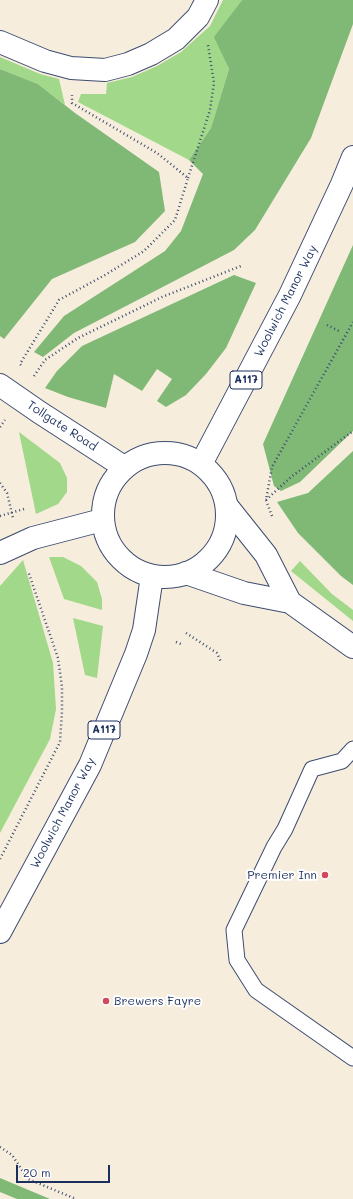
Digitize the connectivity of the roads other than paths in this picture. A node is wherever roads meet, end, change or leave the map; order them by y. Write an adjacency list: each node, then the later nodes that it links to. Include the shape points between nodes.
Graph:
1 (206, 0): 2 (main road, via 198,17 176,39 152,54 105,70 72,68 45,61)
2 (0, 42)
3 (353, 157): 5 (main road, Woolwich Manor Way / A117, via 290,295)
4 (0, 385): 6 (main road, Tollgate Road)
5 (201, 464): 6 (main road, via 183,455 162,452 142,456); 7 (main road, via 214,476 223,490)
6 (124, 467): 8 (main road, via 111,482 104,500)
7 (227, 506): 10 (main road, via 223,540 214,554 197,569); 12 (main road, via 266,555)
8 (102, 520): 9 (main road, via 33,538); 11 (main road, via 110,546 128,566)
9 (0, 553)
10 (186, 573): 11 (main road, via 176,577); 12 (main road, via 244,593)
11 (152, 576): 15 (main road, Woolwich Manor Way / A117, via 144,630 90,765)
12 (290, 602): 13 (main road)
13 (353, 647)
14 (353, 749): 16 (lane, via 342,761 312,769 234,930 237,960 256,990)
15 (0, 932)
16 (353, 1058)

